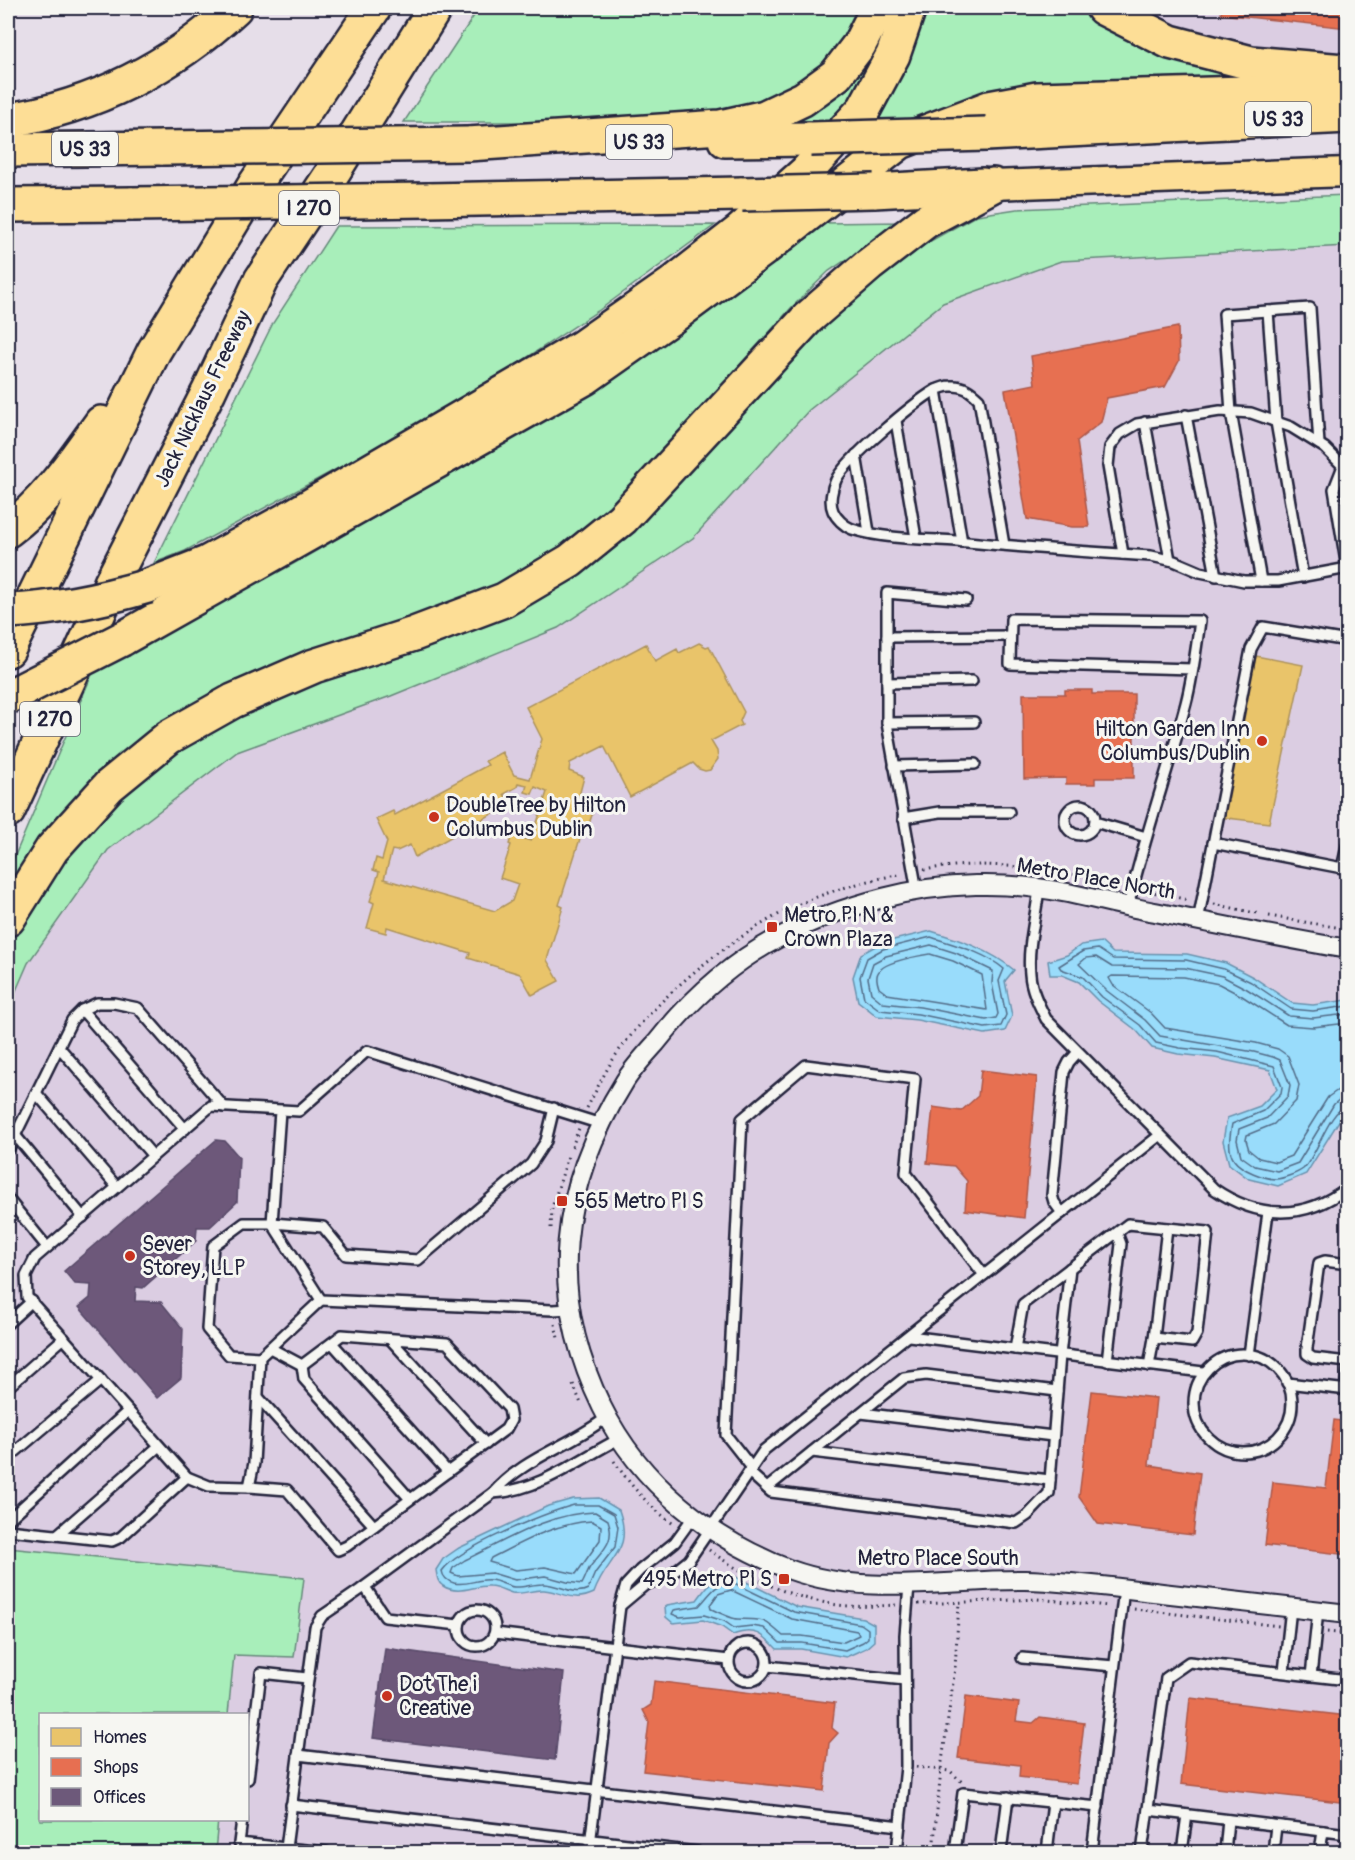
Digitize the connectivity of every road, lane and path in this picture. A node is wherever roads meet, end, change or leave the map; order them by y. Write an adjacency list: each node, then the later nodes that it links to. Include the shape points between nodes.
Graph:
1 (235, 8): 10 (highway, via 173,57 129,83 42,115)
2 (375, 8): 17 (highway, I 270, via 254,186)
3 (878, 8): 11 (highway, via 859,45 836,75 803,99 765,117 720,127)
4 (909, 8): 39 (highway, bridge, via 893,55 864,109 806,172 740,231 582,347 207,562 100,600)
5 (1103, 8): 7 (highway, via 1170,42 1251,63)
6 (431, 15): 52 (highway, Jack Nicklaus Freeway / I 270, via 261,280 111,583)
7 (1347, 71)
8 (1347, 90): 47 (highway, bridge, via 1037,99 989,108 900,142 765,248 585,378 122,639)
9 (1347, 116): 11 (highway, US 33, bridge, via 986,134)
10 (8, 120)
11 (468, 144): 12 (highway, US 33, bridge)
12 (8, 150)
13 (1347, 172): 14 (main road)
14 (993, 185): 15 (highway, bridge, via 742,194); 65 (highway, via 926,221 808,318 622,519 570,561 504,600 314,666 233,701 169,737 109,786 52,849)
15 (8, 205)
16 (1268, 311): 19 (lane, via 1224,314); 23 (lane); 24 (lane, via 1310,308)
17 (154, 351): 27 (highway, via 56,486); 43 (highway, I 270)
18 (936, 390): 21 (lane); 30 (lane); 31 (lane, via 963,388 979,399)
19 (1231, 412): 20 (lane); 23 (lane, via 1251,413); 37 (lane)
20 (1186, 415): 22 (lane); 35 (lane)
21 (896, 421): 25 (lane); 29 (lane)
22 (1145, 422): 32 (lane, via 1120,434 1110,447 1108,466); 33 (lane)
23 (1276, 422): 24 (lane); 36 (lane)
24 (1319, 444): 26 (lane)
25 (856, 456): 28 (lane); 28 (lane, via 836,479 832,509 850,529)
26 (1345, 469): 34 (lane, via 1334,489)
27 (8, 530)
28 (869, 532): 29 (lane)
29 (916, 538): 30 (lane)
30 (962, 542): 31 (lane)
31 (1004, 545): 32 (lane)
32 (1123, 554): 33 (lane)
33 (1170, 560): 35 (lane)
34 (1347, 568): 36 (lane)
35 (1216, 576): 37 (lane)
36 (1303, 576): 37 (lane)
37 (1261, 581)
38 (966, 600): 41 (lane, via 887,593)
39 (8, 611)
40 (1010, 636): 41 (lane); 44 (lane, via 1010,664); 44 (lane, via 1011,619 1200,621)
41 (887, 637): 46 (lane)
42 (1347, 641): 58 (lane, via 1263,627 1251,649)
43 (8, 650)
44 (1193, 669): 56 (lane)
45 (972, 681): 46 (lane)
46 (887, 683): 49 (lane)
47 (8, 697)
48 (974, 722): 49 (lane)
49 (886, 723): 51 (lane)
50 (975, 764): 51 (lane)
51 (894, 766): 54 (lane)
52 (8, 811)
53 (1009, 812): 54 (lane, via 940,812)
54 (903, 818): 59 (lane)
55 (1095, 822): 56 (lane)
56 (1146, 837): 60 (lane)
57 (1347, 842): 58 (lane, via 1342,868)
58 (1213, 843): 63 (lane)
59 (913, 872): 60 (path, via 994,865 1076,875); 62 (lane); 76 (path, via 835,892 786,911 728,946 662,999 616,1054)
60 (1133, 888): 63 (path); 64 (lane)
61 (1039, 889): 62 (street, Metro Place North, via 992,885); 64 (street, Metro Place North); 71 (lane, via 1030,979 1046,1018)
62 (917, 891): 77 (street, Metro Place North, via 821,917 748,956 678,1015 627,1077)
63 (1201, 902): 66 (lane); 67 (path)
64 (1128, 907): 66 (street, Metro Place North)
65 (8, 919)
66 (1198, 921): 68 (street, Metro Place North)
67 (1347, 927)
68 (1347, 949)
69 (82, 1010): 70 (lane, via 72,1020); 73 (lane, via 97,1003 138,1008); 78 (lane)
70 (59, 1047): 72 (lane); 82 (lane)
71 (1078, 1052): 80 (lane); 87 (lane, via 1064,1072 1052,1195)
72 (36, 1093): 79 (lane); 83 (lane)
73 (224, 1107): 75 (lane); 78 (lane, via 211,1106)
74 (554, 1108): 75 (lane, via 366,1050 299,1111); 76 (lane); 89 (lane, via 546,1141 531,1164 418,1260 346,1255 323,1227)
75 (280, 1111): 89 (lane)
76 (583, 1117): 77 (lane); 90 (path, via 552,1208)
77 (601, 1124): 90 (street, Metro Place North)
78 (185, 1128): 82 (lane)
79 (15, 1135): 81 (lane); 88 (lane)
80 (1160, 1135): 86 (lane, via 1214,1189 1247,1207); 87 (lane)
81 (8, 1150)
82 (153, 1156): 83 (lane)
83 (117, 1187): 88 (lane)
84 (1347, 1187): 86 (lane, via 1311,1207)
85 (8, 1199): 93 (lane)
86 (1268, 1212): 110 (lane)
87 (1062, 1213): 96 (lane)
88 (83, 1217): 93 (lane)
89 (272, 1223): 97 (lane); 111 (lane, via 244,1223 213,1246 207,1329 229,1355)
90 (560, 1228): 99 (street, Metro Place South, via 566,1267)
91 (1167, 1228): 92 (lane, via 1128,1224); 103 (lane); 103 (lane, via 1208,1232 1197,1333 1192,1342)
92 (1116, 1233): 95 (lane); 112 (lane, via 1120,1244)
93 (47, 1248): 98 (lane, via 26,1275 27,1297)
94 (1347, 1264): 113 (lane, via 1319,1263 1306,1348 1313,1358)
95 (1070, 1268): 108 (lane, via 1023,1304); 109 (lane)
96 (984, 1275): 101 (lane); 134 (lane, via 906,1173 915,1079 806,1065 742,1119 726,1435)
97 (321, 1300): 99 (lane); 107 (lane)
98 (32, 1302): 100 (lane); 102 (lane)
99 (562, 1309): 105 (path, via 555,1328); 127 (street, Metro Place South, via 584,1364)
100 (8, 1323)
101 (909, 1336): 108 (lane); 134 (lane, via 764,1450)
102 (64, 1338): 118 (lane); 121 (lane)
103 (1154, 1338): 115 (lane)
104 (390, 1339): 106 (lane, via 342,1335); 130 (lane); 130 (lane, via 447,1343 509,1409 511,1420 506,1429)
105 (558, 1340)
106 (332, 1343): 114 (lane); 135 (lane)
107 (270, 1348): 111 (lane); 114 (lane)
108 (1015, 1349): 109 (lane)
109 (1060, 1355): 112 (lane); 122 (lane)
110 (1249, 1355): 117 (lane, via 1225,1358); 119 (lane, via 1271,1363)
111 (260, 1358): 124 (lane)
112 (1107, 1361): 115 (lane)
113 (1347, 1362)
114 (302, 1365): 141 (lane, via 304,1379)
115 (1149, 1366): 117 (lane)
116 (1347, 1370): 123 (lane)
117 (1203, 1372): 119 (lane, via 1195,1393 1194,1410 1199,1425 1222,1448 1237,1452 1254,1451 1281,1435 1292,1405)
118 (101, 1380): 125 (lane); 133 (lane)
119 (1287, 1383): 123 (lane)
120 (573, 1384): 127 (path, via 576,1396)
121 (8, 1387)
122 (1057, 1390): 126 (lane, via 926,1375 904,1378); 128 (lane)
123 (1346, 1390)
124 (258, 1397): 138 (lane); 144 (lane)
125 (128, 1411): 131 (lane); 142 (lane)
126 (861, 1413): 128 (lane); 132 (lane)
127 (600, 1423): 129 (street, Metro Place South); 140 (lane, via 505,1479)
128 (1053, 1436): 137 (lane)
129 (611, 1442): 140 (lane, via 537,1482 510,1492); 143 (street, Metro Place South, via 662,1491); 143 (path, via 632,1488 659,1514)
130 (486, 1444): 135 (lane)
131 (159, 1446): 136 (lane); 147 (lane)
132 (812, 1452): 137 (lane); 139 (lane)
133 (8, 1458)
134 (750, 1470): 139 (lane); 145 (lane)
135 (448, 1472): 141 (lane)
136 (187, 1477): 138 (lane, via 209,1486); 147 (lane, via 121,1537 112,1541)
137 (1050, 1480): 139 (lane, via 1049,1493 1016,1523 771,1492)
138 (249, 1487): 144 (lane, via 287,1490 338,1550)
139 (767, 1488)
140 (493, 1493): 150 (lane)
141 (410, 1499): 144 (lane)
142 (8, 1520)
143 (688, 1524): 145 (street, Metro Place South); 154 (lane, via 675,1542 626,1585)
144 (374, 1526)
145 (711, 1528): 148 (lane); 149 (street, Metro Place South, via 734,1544 792,1570 864,1584)
146 (8, 1530): 147 (lane)
147 (57, 1535)
148 (700, 1543): 153 (path, via 730,1566 811,1599 833,1605); 154 (lane, via 679,1569 645,1585)
149 (909, 1585): 151 (street, Metro Place South, via 1027,1580); 153 (lane)
150 (365, 1587): 159 (lane, via 385,1617); 171 (lane, via 322,1616 315,1627)
151 (1124, 1588): 155 (lane); 156 (street, Metro Place South)
152 (959, 1602): 153 (path); 155 (path, via 1037,1599); 176 (path, via 955,1668)
153 (909, 1605): 172 (lane)
154 (620, 1606): 164 (lane)
155 (1122, 1607): 160 (path); 168 (lane)
156 (1291, 1608): 157 (street, Metro Place South); 160 (lane)
157 (1318, 1611): 158 (street, Metro Place South); 161 (lane)
158 (1347, 1614)
159 (459, 1625): 162 (lane, via 462,1637 471,1645 483,1645); 162 (lane, via 470,1611 482,1610 492,1617)
160 (1289, 1627): 169 (lane)
161 (1316, 1630): 163 (path); 170 (lane)
162 (495, 1633): 164 (lane)
163 (1347, 1634)
164 (613, 1646): 166 (lane); 178 (lane)
165 (1022, 1658): 168 (lane)
166 (729, 1660): 167 (lane, via 732,1673 743,1680 755,1679); 167 (lane, via 739,1645 751,1643 762,1649)
167 (767, 1666): 172 (lane)
168 (1114, 1666): 182 (lane)
169 (1284, 1672): 170 (lane); 183 (lane, via 1189,1662 1166,1678)
170 (1311, 1676): 173 (lane)
171 (307, 1678): 174 (lane); 177 (lane, via 261,1673)
172 (905, 1680): 187 (lane, via 906,1767)
173 (1347, 1680)
174 (298, 1755): 178 (lane); 181 (lane)
175 (924, 1768): 176 (path)
176 (941, 1769): 197 (path)
177 (249, 1771)
178 (596, 1789): 187 (lane); 191 (lane)
179 (1008, 1797): 180 (lane); 198 (lane, via 963,1793); 199 (lane)
180 (1053, 1802): 182 (lane); 200 (lane)
181 (291, 1805): 191 (lane); 192 (lane)
182 (1098, 1806): 201 (lane)
183 (1148, 1810): 184 (lane); 202 (lane)
184 (1187, 1815): 185 (lane); 203 (lane)
185 (1228, 1820): 188 (lane); 204 (lane)
186 (242, 1821): 192 (lane, via 239,1843)
187 (900, 1826): 196 (lane)
188 (1276, 1826): 189 (lane); 205 (lane)
189 (1323, 1831): 190 (lane); 206 (lane)
190 (1347, 1834)
191 (590, 1840): 194 (lane); 195 (lane)
192 (286, 1848): 193 (lane)
193 (326, 1852)
194 (589, 1852)
195 (696, 1852)
196 (897, 1852)
197 (933, 1852)
198 (955, 1852)
199 (1001, 1852)
200 (1047, 1852)
201 (1092, 1852)
202 (1142, 1852)
203 (1182, 1852)
204 (1225, 1852)
205 (1273, 1852)
206 (1320, 1852)

